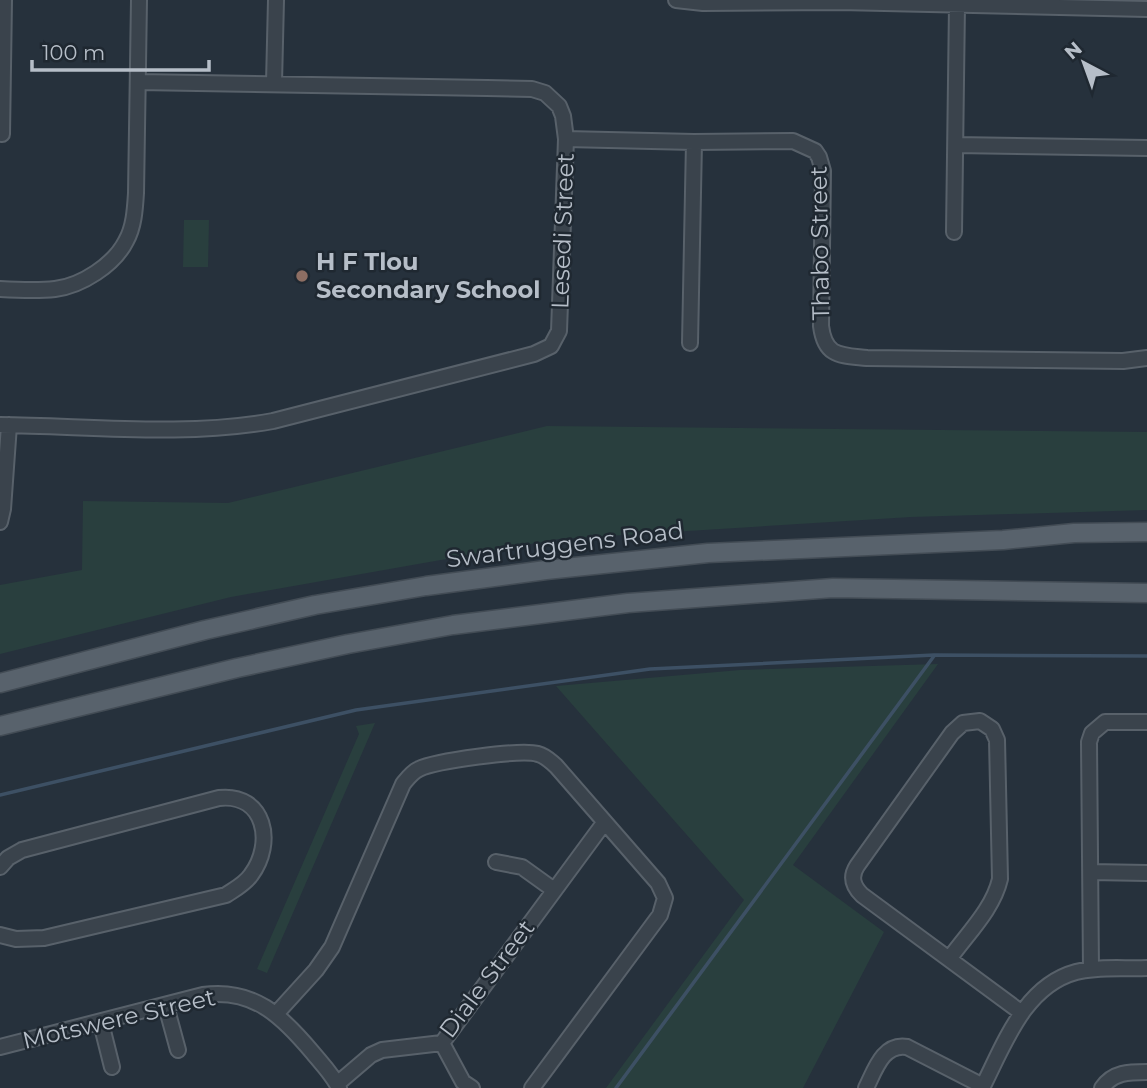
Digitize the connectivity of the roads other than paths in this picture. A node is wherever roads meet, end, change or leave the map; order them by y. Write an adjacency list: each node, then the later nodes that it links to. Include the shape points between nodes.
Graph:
1 (4, 0): 10 (street)
2 (139, 0): 8 (street)
3 (276, 0): 9 (street)
4 (676, 0): 5 (street)
5 (840, 1): 6 (street)
6 (957, 5): 7 (street); 13 (street)
7 (1147, 9)
8 (139, 82): 9 (street, Lesedi Street); 16 (street, via 136,193 126,241 93,274 72,285)
9 (274, 83): 11 (street, Lesedi Street, via 532,89 545,93 559,106)
10 (2, 134)
11 (566, 139): 12 (street, Thabo Street); 19 (street, Lesedi Street, via 559,331 545,350 236,428)
12 (694, 142): 17 (street); 18 (street, Thabo Street, via 793,141 819,157 823,171 821,326 826,345 839,355 880,359)
13 (956, 145): 14 (street); 15 (street)
14 (1147, 148)
15 (954, 232)
16 (0, 289)
17 (690, 343)
18 (1147, 358)
19 (4, 425): 20 (street)
20 (0, 522)
21 (1147, 532): 23 (main road, Swartruggens Road, via 708,553 546,570 315,605)
22 (1147, 593): 25 (main road, via 833,588 628,603 453,625 348,644)
23 (0, 683)
24 (1147, 722): 29 (street, via 1105,722 1092,733)
25 (0, 726)
26 (604, 824): 31 (street, Diale Street); 38 (street, via 556,766 537,753 517,752 421,768 403,784 332,947); 48 (street, via 663,890 664,906)
27 (496, 863): 31 (street, via 522,867)
28 (0, 867): 32 (street, via 22,850 219,798 242,799 262,825 263,849 257,865 243,884 226,895 44,938)
29 (1091, 872): 30 (street); 35 (street)
30 (1147, 873)
31 (554, 890): 40 (street, Diale Street)
32 (0, 935)
33 (950, 958): 33 (street, via 862,895 854,885 853,872 952,733 963,723 980,721 992,729 997,740 1000,879 989,906); 37 (street)
34 (1147, 968): 35 (street)
35 (1091, 970): 37 (street, via 1053,982)
36 (166, 1006): 38 (street, Motswere Street, via 203,995 234,994); 39 (street, Motswere Street); 42 (street)
37 (1022, 1013): 46 (street)
38 (276, 1014): 45 (street, Motswere Street)
39 (101, 1023): 41 (street, Motswere Street); 43 (street)
40 (442, 1043): 45 (street, Diale Street, via 382,1050); 47 (street, via 463,1082)
41 (0, 1047)
42 (178, 1050)
43 (112, 1067)
44 (1147, 1072): 50 (street, via 1123,1073)
45 (338, 1086)
46 (982, 1087): 49 (street, via 900,1046 888,1050)
47 (472, 1088)
48 (532, 1088)
49 (866, 1088)
50 (1102, 1088)

